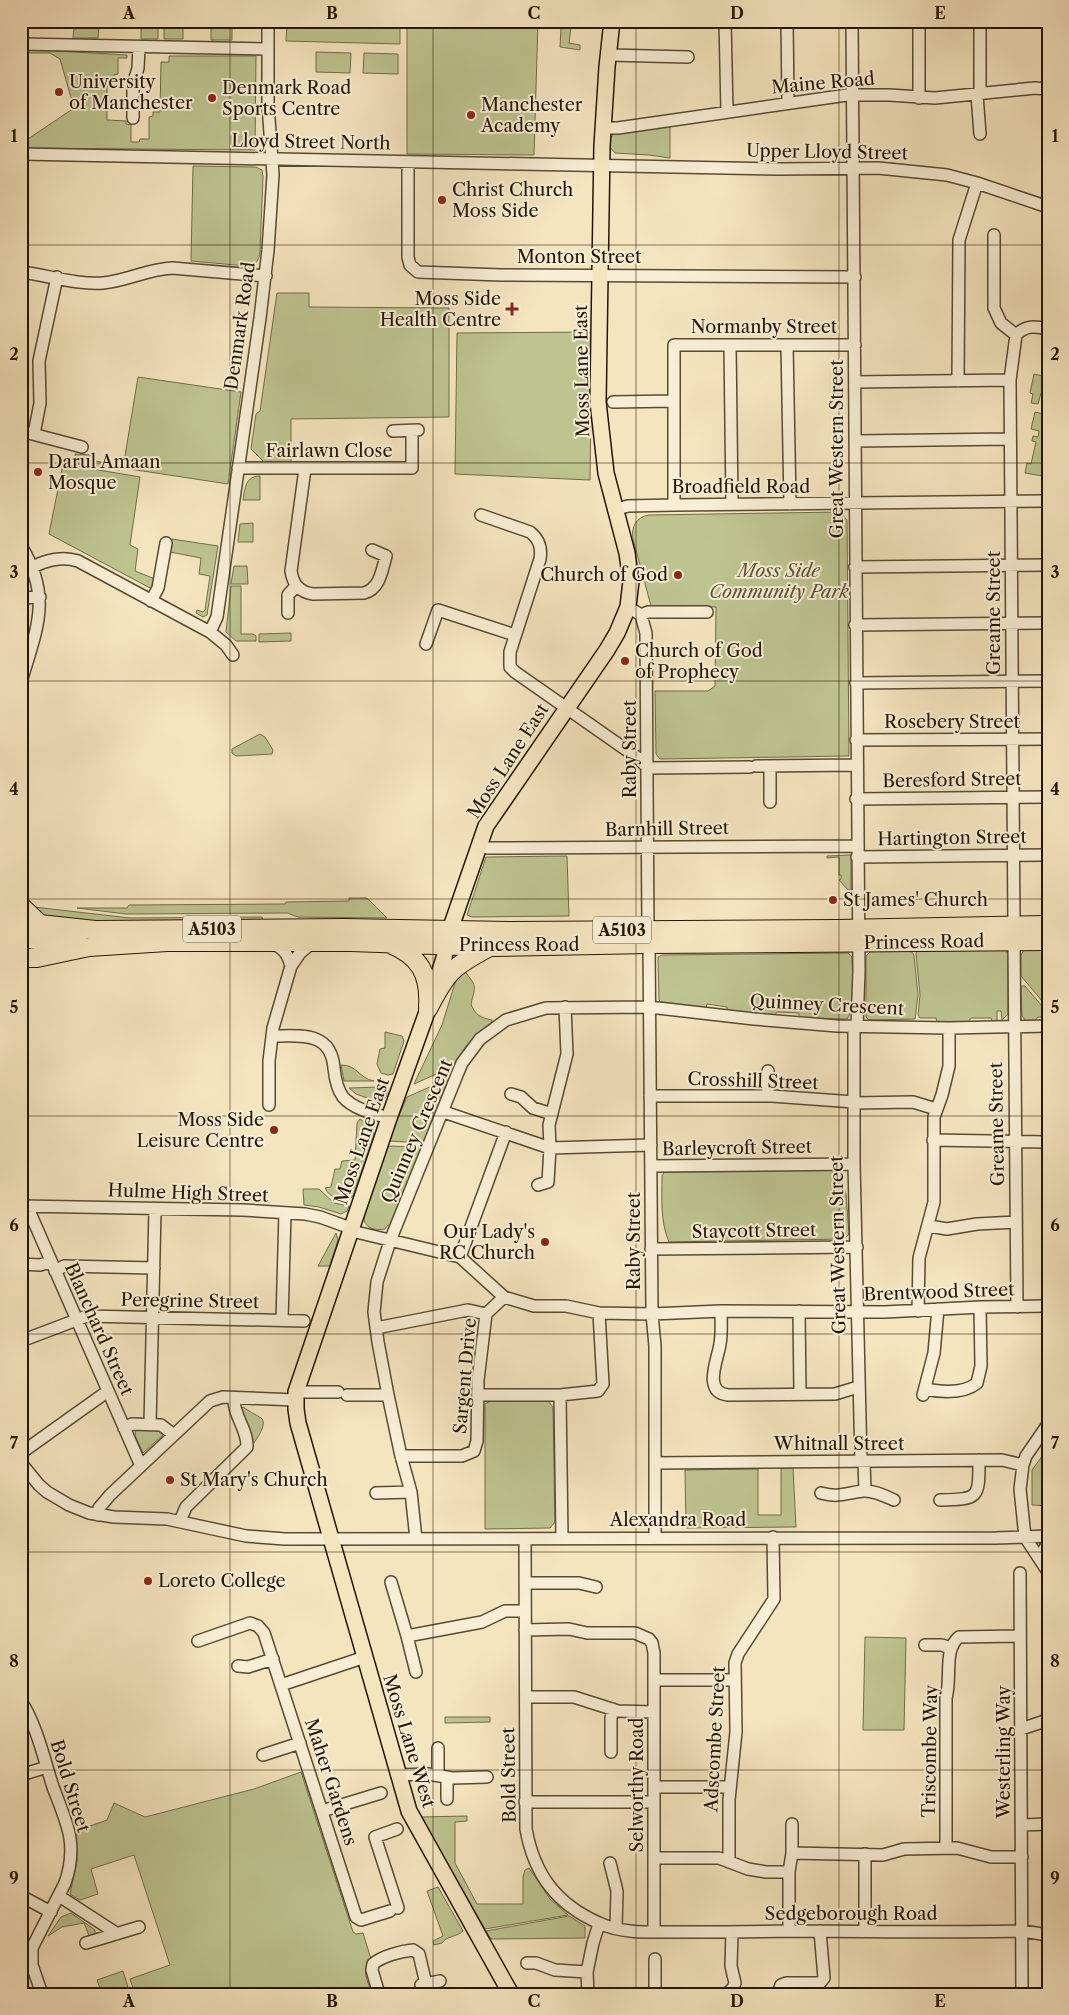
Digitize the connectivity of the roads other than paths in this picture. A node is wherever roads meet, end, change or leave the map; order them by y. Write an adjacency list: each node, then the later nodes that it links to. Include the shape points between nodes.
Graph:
1 (268, 21): 10 (street, Denmark Road)
2 (612, 21): 11 (main road, Moss Lane East)
3 (725, 21): 18 (street)
4 (787, 21): 17 (street)
5 (852, 21): 15 (street, Great Western Street)
6 (919, 21): 16 (street)
7 (980, 21): 14 (street)
8 (21, 44): 9 (street)
9 (139, 47): 10 (street); 19 (street, via 138,68 128,99)
10 (267, 50): 23 (street, Denmark Road)
11 (609, 55): 12 (street); 20 (main road, Moss Lane East)
12 (688, 57)
13 (1048, 89): 14 (street, Maine Road)
14 (979, 94): 16 (street, Maine Road); 21 (street)
15 (853, 95): 16 (street, Maine Road); 17 (street, Maine Road); 26 (street, Great Western Street)
16 (919, 98)
17 (788, 102): 18 (street, Maine Road)
18 (727, 112): 20 (street, Maine Road)
19 (133, 118)
20 (602, 128): 25 (main road, Moss Lane East)
21 (980, 134)
22 (21, 154): 23 (street, Lloyd Street North)
23 (272, 159): 24 (street, Lloyd Street North); 32 (street, Denmark Road)
24 (408, 162): 25 (street, Lloyd Street North); 31 (street, Monton Street, via 408,257 410,265 418,272)
25 (601, 165): 26 (street, Upper Lloyd Street); 31 (main road, Moss Lane East)
26 (854, 168): 27 (street, Upper Lloyd Street, via 935,173); 33 (street, Great Western Street)
27 (977, 182): 28 (street, Upper Lloyd Street); 42 (street, via 959,240)
28 (1048, 207)
29 (994, 235): 36 (street, via 994,308 1001,324)
30 (21, 272): 34 (street)
31 (600, 274): 33 (street, Monton Street); 59 (main road, Moss Lane East, via 598,402)
32 (266, 276): 34 (street, via 160,268 100,283); 51 (street, Denmark Road)
33 (855, 277): 39 (street, Great Western Street)
34 (57, 278): 47 (street, via 39,361 40,403)
35 (1048, 329): 36 (street, via 1030,326)
36 (1016, 335): 40 (street, Greame Street)
37 (730, 345): 38 (street, Normanby Street); 43 (street, Normanby Street, via 674,345); 56 (street)
38 (787, 345): 39 (street, Normanby Street); 57 (street)
39 (855, 345): 41 (street, Great Western Street)
40 (1010, 380): 42 (street); 48 (street, Greame Street)
41 (855, 382): 42 (street); 49 (street, Great Western Street)
42 (958, 382)
43 (674, 401): 44 (street); 58 (street)
44 (614, 402)
45 (393, 430): 52 (street, Fairlawn Close, via 415,430 412,468)
46 (21, 431): 47 (street)
47 (34, 434): 50 (street)
48 (1010, 439): 49 (street); 54 (street, Greame Street)
49 (854, 441): 55 (street, Great Western Street)
50 (82, 447)
51 (238, 468): 52 (street, Fairlawn Close); 79 (street, Denmark Road, via 218,617)
52 (305, 469): 68 (street, via 291,571)
53 (1048, 501): 54 (street, Broadfield Road)
54 (1010, 502): 55 (street, Broadfield Road); 64 (street, Greame Street)
55 (854, 503): 57 (street, Broadfield Road); 67 (street, Great Western Street)
56 (732, 504): 57 (street, Broadfield Road); 58 (street, Broadfield Road)
57 (790, 504)
58 (674, 505): 59 (street, Broadfield Road, via 628,506)
59 (614, 510): 72 (main road, Moss Lane East, via 628,553 631,581)
60 (481, 515): 80 (street, via 530,532 540,546 540,559)
61 (166, 543): 71 (street, via 158,588)
62 (21, 546): 66 (street)
63 (372, 550): 68 (street, via 386,556 378,584 370,592 313,594 305,593)
64 (1011, 565): 65 (street); 67 (street); 76 (street, Greame Street)
65 (1048, 565)
66 (33, 567): 69 (street); 71 (street, via 46,561 76,560)
67 (854, 567): 78 (street, Great Western Street)
68 (296, 586): 74 (street, via 288,594)
69 (40, 596): 70 (street); 84 (street, via 39,623)
70 (21, 598)
71 (151, 601): 79 (street)
72 (628, 607): 75 (street); 87 (main road, Moss Lane East, via 618,633)
73 (707, 612): 75 (street, via 648,612)
74 (288, 613)
75 (641, 615): 93 (street, Raby Street, via 646,633)
76 (1011, 623): 77 (street); 78 (street); 85 (street, Greame Street)
77 (1048, 623)
78 (855, 625): 86 (street, Great Western Street)
79 (210, 632): 82 (street)
80 (515, 635): 81 (street, via 438,610); 87 (street, via 510,667)
81 (426, 644)
82 (233, 655)
83 (1048, 681): 85 (street)
84 (21, 682)
85 (1012, 682): 86 (street); 90 (street, Greame Street)
86 (856, 683): 89 (street, Great Western Street)
87 (566, 708): 93 (street); 98 (main road, Moss Lane East, via 493,814)
88 (1048, 739): 90 (street, Rosebery Street)
89 (856, 740): 90 (street, Rosebery Street); 91 (street, Great Western Street)
90 (1012, 740): 95 (street, Greame Street)
91 (856, 765): 92 (street); 96 (street, Great Western Street)
92 (770, 766): 93 (street); 97 (street)
93 (648, 768): 99 (street, Raby Street)
94 (1048, 796): 95 (street, Beresford Street)
95 (1013, 797): 96 (street, Beresford Street); 101 (street, Greame Street)
96 (856, 799): 100 (street, Great Western Street)
97 (770, 802)
98 (478, 846): 99 (street, Barnhill Street); 111 (main road, Moss Lane East)
99 (648, 847): 100 (street, Barnhill Street); 109 (street, Raby Street)
100 (857, 851): 101 (street, Hartington Street); 108 (street, Great Western Street)
101 (1014, 855): 102 (street, Hartington Street); 107 (street, Greame Street)
102 (1048, 855)
103 (21, 906): 105 (highway)
104 (21, 922): 105 (highway, Princess Road / A5103)
105 (40, 924): 111 (highway, Princess Road / A5103, via 95,930 344,928)
106 (1048, 925): 107 (highway, Princess Road / A5103)
107 (1014, 934): 108 (highway, Princess Road / A5103); 112 (highway, Princess Road / A5103); 125 (street, Greame Street)
108 (858, 936): 109 (highway, Princess Road / A5103); 124 (street, Great Western Street)
109 (648, 937): 111 (highway, Princess Road / A5103); 117 (highway, Princess Road / A5103); 122 (street, Raby Street)
110 (21, 938): 116 (highway)
111 (448, 938): 115 (highway, Princess Road / A5103); 117 (highway, Princess Road / A5103); 123 (main road, Moss Lane East)
112 (1048, 941)
113 (269, 942): 114 (highway, Princess Road / A5103); 116 (highway, Princess Road / A5103, via 166,942); 119 (street, via 280,946)
114 (313, 942): 115 (highway, Princess Road / A5103); 119 (street)
115 (388, 943): 123 (highway, via 407,952 421,967 428,985)
116 (89, 947): 118 (highway, Princess Road / A5103)
117 (491, 947): 123 (highway, via 458,964 448,974)
118 (29, 958): 120 (highway, via 30,965)
119 (291, 966): 128 (street)
120 (21, 969)
121 (565, 1007): 122 (street, Quinney Crescent); 136 (street, Quinney Crescent, via 546,1008 506,1020 480,1040 462,1063); 137 (street, via 567,1054)
122 (649, 1007): 124 (street, Quinney Crescent); 131 (street, Raby Street)
123 (428, 1009): 138 (main road, Moss Lane East)
124 (856, 1026): 127 (street, Quinney Crescent); 133 (street, Great Western Street)
125 (1014, 1026): 126 (street, Quinney Crescent); 127 (street, Quinney Crescent); 141 (street, Greame Street)
126 (1048, 1026)
127 (949, 1028): 135 (street, via 949,1066)
128 (272, 1036): 134 (street); 138 (street, via 305,1037 322,1042 332,1055 336,1082 344,1098)
129 (768, 1071): 132 (street)
130 (519, 1093): 137 (street, via 533,1108)
131 (650, 1096): 132 (street, Crosshill Street); 143 (street, Raby Street)
132 (768, 1096): 133 (street, Crosshill Street)
133 (854, 1102): 135 (street, Crosshill Street, via 913,1102); 145 (street, Great Western Street)
134 (269, 1105)
135 (936, 1109): 140 (street)
136 (444, 1112): 139 (street); 154 (street, Quinney Crescent)
137 (552, 1114): 144 (street)
138 (389, 1118): 153 (main road, Moss Lane East)
139 (506, 1132): 144 (street); 157 (street)
140 (934, 1140): 141 (street); 152 (street, via 934,1202)
141 (1015, 1142): 142 (street); 151 (street, Greame Street)
142 (1048, 1142)
143 (651, 1145): 144 (street); 146 (street, Raby Street)
144 (550, 1148): 147 (street, via 548,1182)
145 (854, 1164): 146 (street, Barleycroft Street); 155 (street, Great Western Street)
146 (651, 1166): 156 (street, Raby Street)
147 (538, 1185)
148 (24, 1206): 149 (street, Hulme High Street); 159 (street, Blanchard Street)
149 (155, 1210): 150 (street, Hulme High Street); 160 (street)
150 (285, 1213): 153 (street, Hulme High Street, via 315,1216); 175 (street)
151 (1016, 1222): 152 (street, via 947,1229); 164 (street, Greame Street)
152 (929, 1226): 168 (street, via 919,1258)
153 (351, 1229): 154 (street, Hulme High Street); 185 (main road, Moss Lane East)
154 (390, 1241): 157 (street, Hulme High Street); 177 (street, Quinney Crescent, via 376,1282)
155 (857, 1247): 156 (street, Staycott Street); 169 (street, Great Western Street)
156 (651, 1249): 172 (street, Raby Street)
157 (460, 1257): 161 (street)
158 (21, 1264): 159 (street)
159 (53, 1266): 160 (street); 174 (street, Blanchard Street)
160 (154, 1268): 173 (street)
161 (504, 1297): 170 (street, Brentwood Street, via 534,1306 566,1306); 171 (street, Sargent Drive)
162 (1048, 1306): 164 (street, Brentwood Street)
163 (980, 1307): 164 (street, Brentwood Street); 165 (street, Brentwood Street); 165 (street, via 981,1366 977,1383 966,1390 924,1392 934,1353)
164 (1017, 1307)
165 (938, 1309): 168 (street, Brentwood Street)
166 (721, 1311): 167 (street, Brentwood Street); 172 (street, Brentwood Street); 181 (street, via 721,1342 713,1378 720,1393)
167 (799, 1311): 169 (street, Brentwood Street); 181 (street)
168 (918, 1311): 169 (street, Brentwood Street)
169 (858, 1312): 179 (street, Great Western Street)
170 (599, 1313): 172 (street, Brentwood Street); 184 (street, via 603,1384 594,1393)
171 (486, 1314): 177 (street, via 468,1310); 183 (street, Sargent Drive)
172 (652, 1314): 196 (street, Raby Street)
173 (152, 1317): 174 (street, Peregrine Street, via 87,1316); 175 (street, Peregrine Street); 187 (street)
174 (76, 1320): 178 (street, Peregrine Street); 180 (street, Blanchard Street)
175 (282, 1320): 176 (street, Peregrine Street)
176 (304, 1321)
177 (376, 1328): 182 (street, Quinney Crescent)
178 (21, 1341)
179 (858, 1387): 181 (street, via 835,1394); 194 (street, Great Western Street)
180 (108, 1391): 189 (street, Blanchard Street); 191 (street)
181 (800, 1394)
182 (388, 1395): 185 (street); 192 (street, Quinney Crescent)
183 (478, 1395): 184 (street); 192 (street, Sargent Drive, via 474,1451 462,1456)
184 (560, 1395): 210 (street)
185 (296, 1396): 186 (street); 209 (main road, Moss Lane East, via 298,1422)
186 (234, 1398): 190 (street, via 210,1401); 206 (street, via 246,1447 186,1506)
187 (150, 1424): 189 (street, via 132,1424); 190 (street, via 163,1425)
188 (1048, 1424): 197 (street)
189 (124, 1428): 198 (street, Blanchard Street)
190 (174, 1435): 198 (street)
191 (21, 1453)
192 (402, 1456): 200 (street, Quinney Crescent)
193 (979, 1460): 194 (street, Whitnall Street); 197 (street, Whitnall Street, via 1002,1460); 204 (street, via 977,1492 968,1498)
194 (863, 1462): 196 (street, Whitnall Street); 199 (street, Great Western Street)
195 (21, 1463): 205 (street, Alexandra Road, via 47,1492 69,1505)
196 (655, 1463): 211 (street, Raby Street)
197 (1023, 1465): 208 (street, via 1020,1489)
198 (141, 1466): 205 (street, via 110,1495 99,1508)
199 (865, 1491): 201 (street, via 842,1496); 203 (street)
200 (412, 1492): 202 (street); 213 (street, Quinney Crescent)
201 (821, 1492)
202 (376, 1493)
203 (894, 1500)
204 (940, 1500)
205 (98, 1515): 206 (street, Alexandra Road)
206 (180, 1521): 209 (street, Alexandra Road, via 246,1536)
207 (1048, 1536): 208 (street, Alexandra Road)
208 (1024, 1537): 212 (street, Alexandra Road); 216 (street)
209 (331, 1538): 213 (street, Alexandra Road); 228 (main road, Moss Lane West)
210 (562, 1538): 211 (street, Alexandra Road); 214 (street, Alexandra Road)
211 (655, 1538): 212 (street, Alexandra Road)
212 (774, 1538): 233 (street, Adscombe Street, via 774,1599 738,1654)
213 (416, 1539): 214 (street, Alexandra Road)
214 (525, 1539): 219 (street, Bold Street)
215 (1048, 1543): 216 (street, via 1042,1553)
216 (1046, 1570)
217 (1020, 1573): 224 (street, Westerling Way)
218 (392, 1582): 223 (street)
219 (525, 1583): 220 (street, via 579,1583); 221 (street, Bold Street)
220 (596, 1587)
221 (525, 1610): 222 (street, Bold Street); 223 (street, via 505,1611 482,1622)
222 (525, 1630): 232 (street, Selworthy Road, via 635,1633 652,1643); 235 (street, Bold Street)
223 (406, 1636): 231 (street)
224 (1020, 1636): 227 (street, via 959,1637); 240 (street, Westerling Way)
225 (198, 1640): 229 (street, Maher Gardens, via 254,1624 264,1633)
226 (925, 1645): 227 (street, via 942,1645)
227 (950, 1651): 261 (street, Triscombe Way, via 946,1698)
228 (365, 1657): 234 (street); 246 (main road, Moss Lane West)
229 (272, 1659): 230 (street, via 248,1667); 234 (street, Maher Gardens)
230 (238, 1666)
231 (416, 1672)
232 (654, 1680): 233 (street); 238 (street, Selworthy Road)
233 (735, 1680): 251 (street, Adscombe Street, via 736,1732)
234 (281, 1685): 241 (street, Maher Gardens)
235 (526, 1697): 237 (street, via 574,1697); 254 (street, Bold Street)
236 (21, 1701): 245 (street, Bold Street)
237 (613, 1709): 238 (street); 243 (street)
238 (654, 1712): 250 (street, Selworthy Road)
239 (1048, 1720): 240 (street)
240 (1021, 1729): 259 (street, Westerling Way)
241 (300, 1743): 244 (street); 256 (street, Maher Gardens)
242 (438, 1748): 248 (street)
243 (611, 1752)
244 (263, 1755)
245 (47, 1767): 247 (street); 270 (street, Bold Street, via 70,1846 68,1874)
246 (398, 1775): 248 (street); 291 (main road, Moss Lane West, via 416,1825)
247 (21, 1776)
248 (442, 1776): 249 (street); 253 (street)
249 (487, 1777)
250 (654, 1786): 251 (street); 255 (street, Selworthy Road)
251 (730, 1787): 266 (street, Adscombe Street)
252 (381, 1793): 256 (street)
253 (447, 1799)
254 (525, 1802): 255 (street); 272 (street, Bold Street, via 530,1848 543,1877 575,1911)
255 (654, 1802): 265 (street, Selworthy Road)
256 (322, 1811): 260 (street, Maher Gardens, via 356,1916 361,1920 394,1910 375,1837)
257 (792, 1824): 262 (street)
258 (1048, 1824): 259 (street)
259 (1022, 1825): 264 (street, Westerling Way)
260 (397, 1829)
261 (946, 1848): 263 (street, via 904,1848 884,1855); 264 (street, via 991,1858)
262 (792, 1854): 263 (street); 268 (street)
263 (865, 1854): 277 (street)
264 (1022, 1857): 278 (street, Westerling Way)
265 (654, 1858): 266 (street, via 719,1858); 279 (street, Selworthy Road)
266 (729, 1862): 268 (street, via 766,1872)
267 (610, 1863): 274 (street, via 617,1892)
268 (789, 1872): 275 (street)
269 (21, 1896): 271 (street)
270 (59, 1896): 271 (street, Bold Street); 281 (street)
271 (51, 1912): 289 (street, Bold Street, via 35,1940 32,1953 32,1965)
272 (599, 1924): 274 (street, Bold Street); 286 (street)
273 (139, 1927): 281 (street)
274 (616, 1928): 279 (street, Bold Street)
275 (789, 1931): 276 (street, Sedgeborough Road); 280 (street, Sedgeborough Road)
276 (820, 1931): 277 (street, Sedgeborough Road); 288 (street, via 824,1978)
277 (865, 1931): 278 (street, Sedgeborough Road)
278 (1023, 1931): 282 (street, Sedgeborough Road); 296 (street, Westerling Way)
279 (654, 1932): 280 (street, Sedgeborough Road)
280 (732, 1932): 294 (street, via 731,1966 735,1983)
281 (116, 1934): 283 (street)
282 (1048, 1935)
283 (86, 1943)
284 (655, 1959): 293 (street)
285 (527, 1963): 286 (street, via 536,1963 554,1975)
286 (587, 1972): 292 (street)
287 (440, 1981): 290 (street, via 422,1984 419,1954 413,1950 406,1951 372,1965)
288 (820, 1989): 295 (street, via 786,1983 781,1985)
289 (42, 1994)
290 (379, 1994)
291 (511, 1994)
292 (588, 1994)
293 (655, 1994)
294 (727, 1994)
295 (778, 1994)
296 (1022, 1994)

